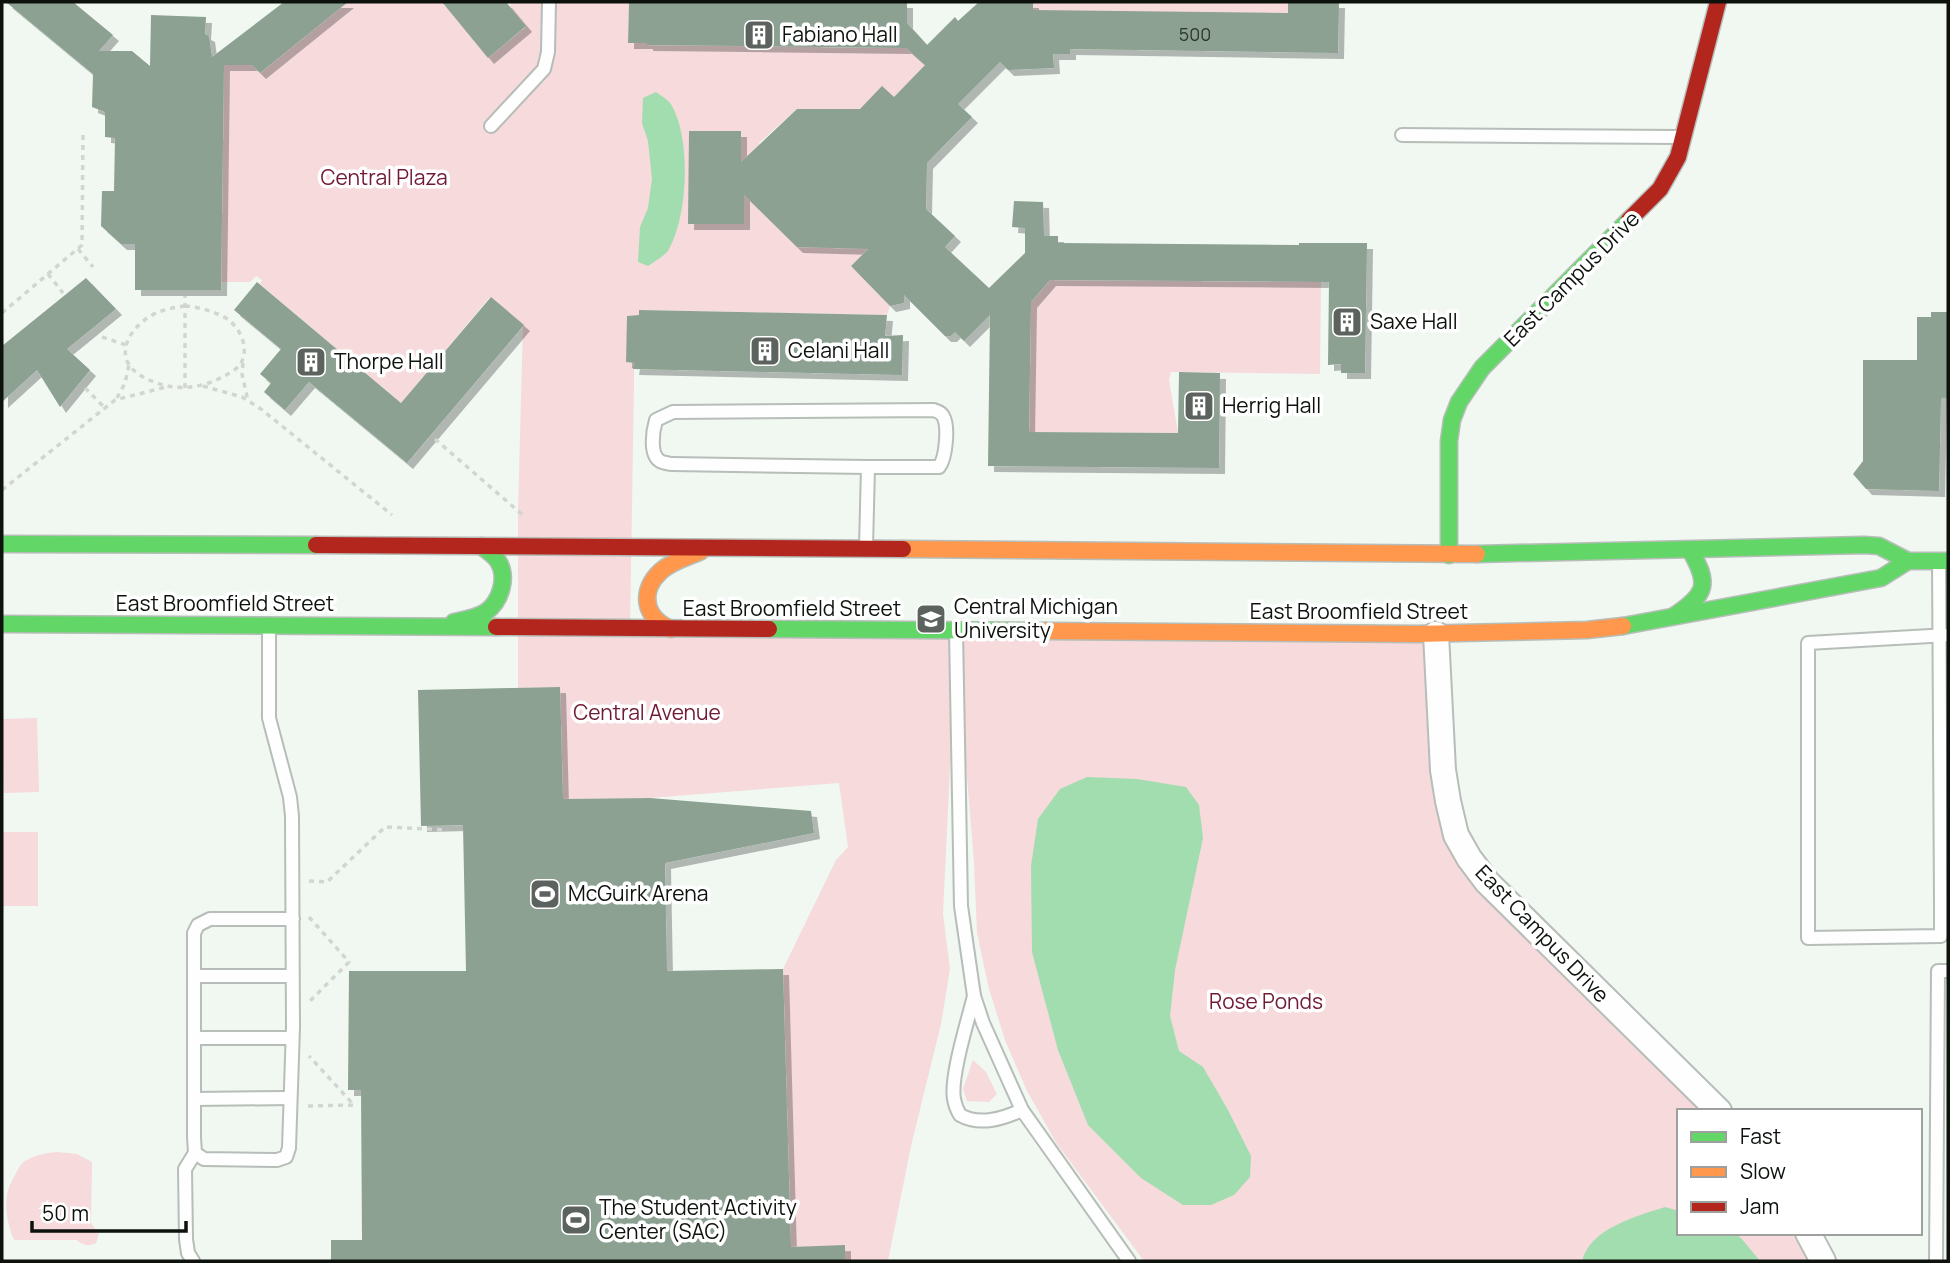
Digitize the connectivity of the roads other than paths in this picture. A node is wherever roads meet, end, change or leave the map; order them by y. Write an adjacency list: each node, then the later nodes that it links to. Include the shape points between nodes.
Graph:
1 (549, 2): 3 (lane, via 544,69)
2 (1717, 2): 5 (main road, East Campus Drive)
3 (491, 126)
4 (1402, 135): 5 (lane)
5 (1684, 137): 12 (main road, East Campus Drive, via 1660,190 1482,368 1458,401 1450,426)
6 (867, 467): 6 (lane, via 939,467 945,455 942,414 934,410 673,412 656,420 654,428 660,462); 10 (lane)
7 (2, 544): 8 (main road)
8 (481, 547): 9 (main road); 18 (main road, via 499,564 499,596 481,615)
9 (706, 548): 10 (main road); 19 (main road, via 667,566 651,584 652,617)
10 (866, 549): 12 (main road)
11 (1689, 551): 12 (main road); 13 (main road, via 1864,545 1879,546); 15 (main road, via 1701,569 1703,592 1695,603)
12 (1450, 555)
13 (1908, 561): 14 (main road); 15 (main road, East Broomfield Street, via 1881,578)
14 (1944, 561): 22 (lane)
15 (1671, 617): 21 (main road, East Broomfield Street, via 1587,630)
16 (2, 624): 17 (main road, East Broomfield Street)
17 (269, 625): 18 (main road, East Broomfield Street); 25 (lane, via 269,718 290,797)
18 (431, 627): 19 (main road, East Broomfield Street)
19 (671, 629): 20 (main road, East Broomfield Street)
20 (956, 631): 21 (main road, East Broomfield Street); 29 (lane, via 961,906)
21 (1436, 634): 34 (street, East Campus Drive, via 1443,770 1457,835 1469,858)
22 (1944, 635): 23 (lane); 24 (lane, via 1808,643 1808,938 1941,936)
23 (1944, 704): 24 (lane)
24 (1945, 901)
25 (293, 919): 27 (lane, via 225,918 198,925); 28 (lane)
26 (1948, 971): 41 (lane, via 1938,971)
27 (194, 976): 28 (lane); 30 (lane)
28 (292, 976): 31 (lane)
29 (974, 996): 35 (lane); 35 (lane, via 954,1102 960,1115 976,1121)
30 (194, 1038): 31 (lane); 33 (lane)
31 (292, 1038): 32 (lane)
32 (290, 1098): 33 (lane); 36 (lane, via 286,1157 204,1159)
33 (194, 1099): 36 (lane)
34 (1717, 1109)
35 (1022, 1110): 39 (lane)
36 (195, 1153): 38 (lane, via 185,1169 186,1239)
37 (1809, 1235): 40 (street)
38 (193, 1261)
39 (1129, 1261)
40 (1823, 1261)
41 (1936, 1261)

